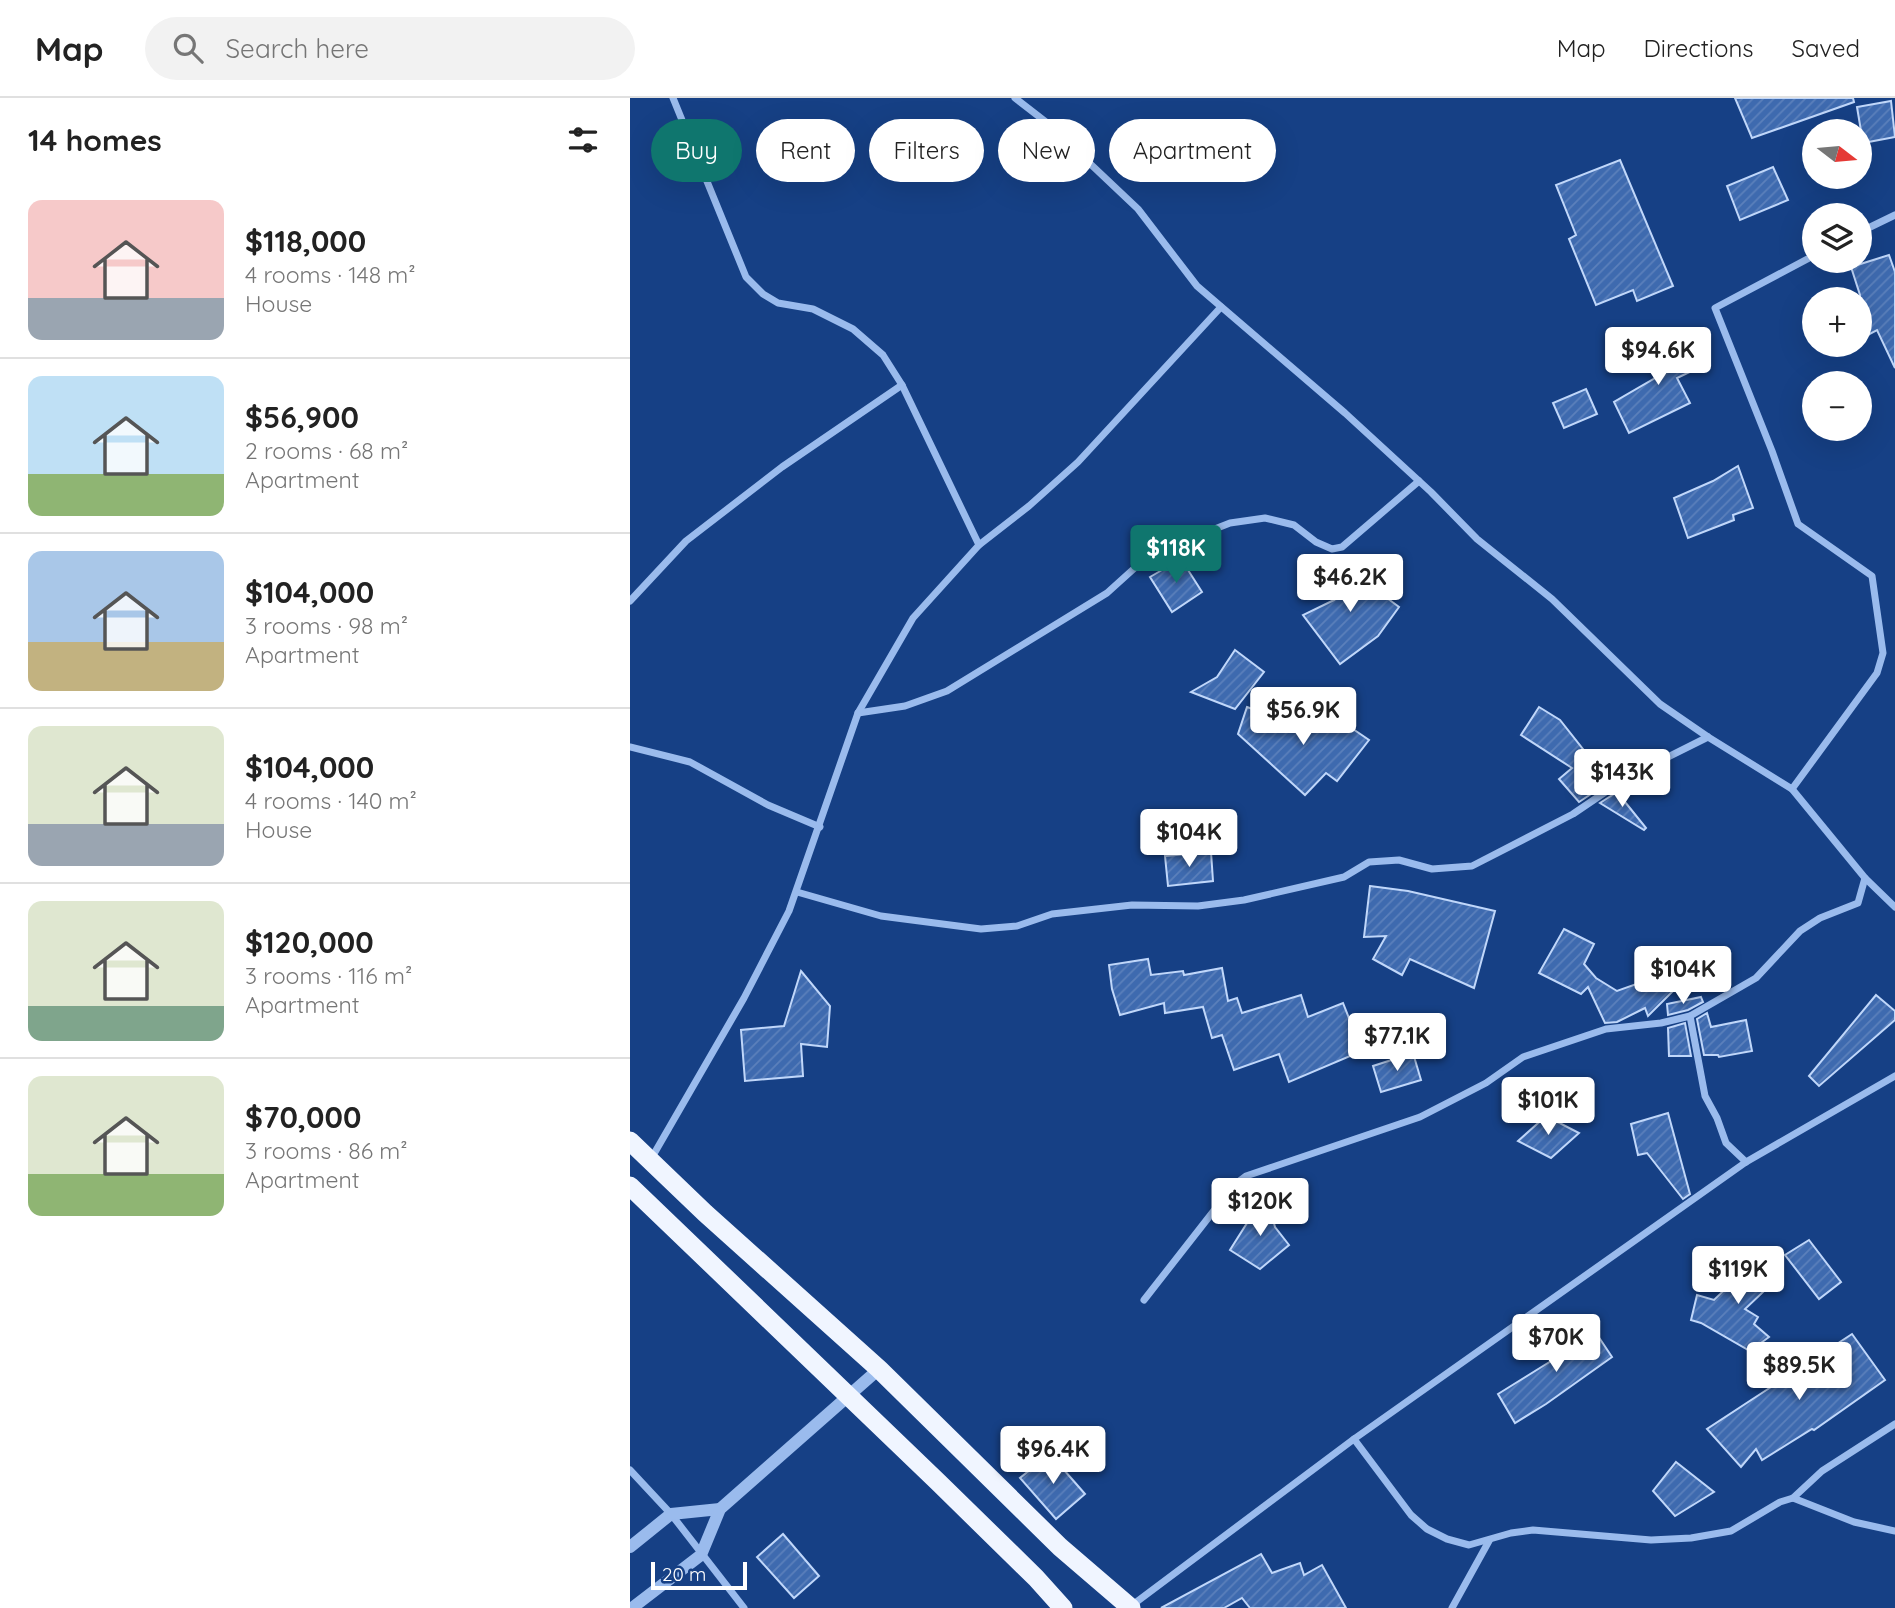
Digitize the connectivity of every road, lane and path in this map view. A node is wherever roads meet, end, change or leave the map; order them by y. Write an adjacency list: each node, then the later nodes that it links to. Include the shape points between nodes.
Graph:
1 (673, 98): 7 (street, via 746,276 778,303 813,309 853,329 883,355)
2 (1015, 98): 6 (street, via 1138,209 1198,286)
3 (1895, 215): 4 (street)
4 (1872, 226)
5 (1802, 262): 14 (street, via 1715,307 1798,524 1872,576 1883,653 1877,673)
6 (1221, 307): 8 (street); 9 (street, via 1078,462)
7 (902, 385): 9 (street); 10 (street, via 782,467 686,541)
8 (1419, 481): 11 (street, via 1342,547 1332,549 1294,525 1265,518 1230,523 1164,549 1107,593 947,691 905,706); 12 (street, via 1477,539 1552,599 1660,704)
9 (979, 545): 11 (street, via 913,618)
10 (630, 601)
11 (858, 713): 15 (street)
12 (1708, 737): 14 (street); 17 (street, via 1472,866 1432,869 1399,860 1369,862 1344,877 1244,900 1198,906 1132,905 1052,914 1017,926 981,929 881,916)
13 (630, 747): 15 (street, via 690,761 768,805)
14 (1792, 789): 16 (street)
15 (820, 827): 17 (street)
16 (1865, 878): 18 (street); 19 (street, via 1858,903 1819,918 1800,931 1756,978)
17 (797, 892): 22 (street, via 744,998)
18 (1895, 907)
19 (1689, 1016): 23 (street, via 1705,1096 1726,1143); 25 (street, via 1605,1029 1523,1057 1486,1083 1420,1117 1246,1175)
20 (1895, 1076): 23 (street)
21 (630, 1141): 22 (highway)
22 (650, 1160): 26 (highway)
23 (1746, 1162): 29 (street)
24 (630, 1186): 27 (highway)
25 (1144, 1300)
26 (879, 1369): 27 (street); 41 (highway, via 1060,1547)
27 (849, 1397): 32 (street); 40 (highway)
28 (1895, 1424): 31 (street, via 1822,1471)
29 (1354, 1439): 35 (street, via 1411,1515 1427,1529 1469,1545); 41 (street)
30 (630, 1470): 33 (street)
31 (1793, 1498): 34 (street, via 1854,1522); 35 (street, via 1731,1531 1690,1538 1651,1540 1533,1530)
32 (720, 1509): 33 (street); 37 (street)
33 (671, 1514): 36 (street); 37 (street)
34 (1895, 1531)
35 (1489, 1541): 42 (street)
36 (630, 1547)
37 (701, 1555): 38 (street); 39 (street)
38 (632, 1608)
39 (744, 1608)
40 (1063, 1608)
41 (1130, 1608)
42 (1452, 1608)

